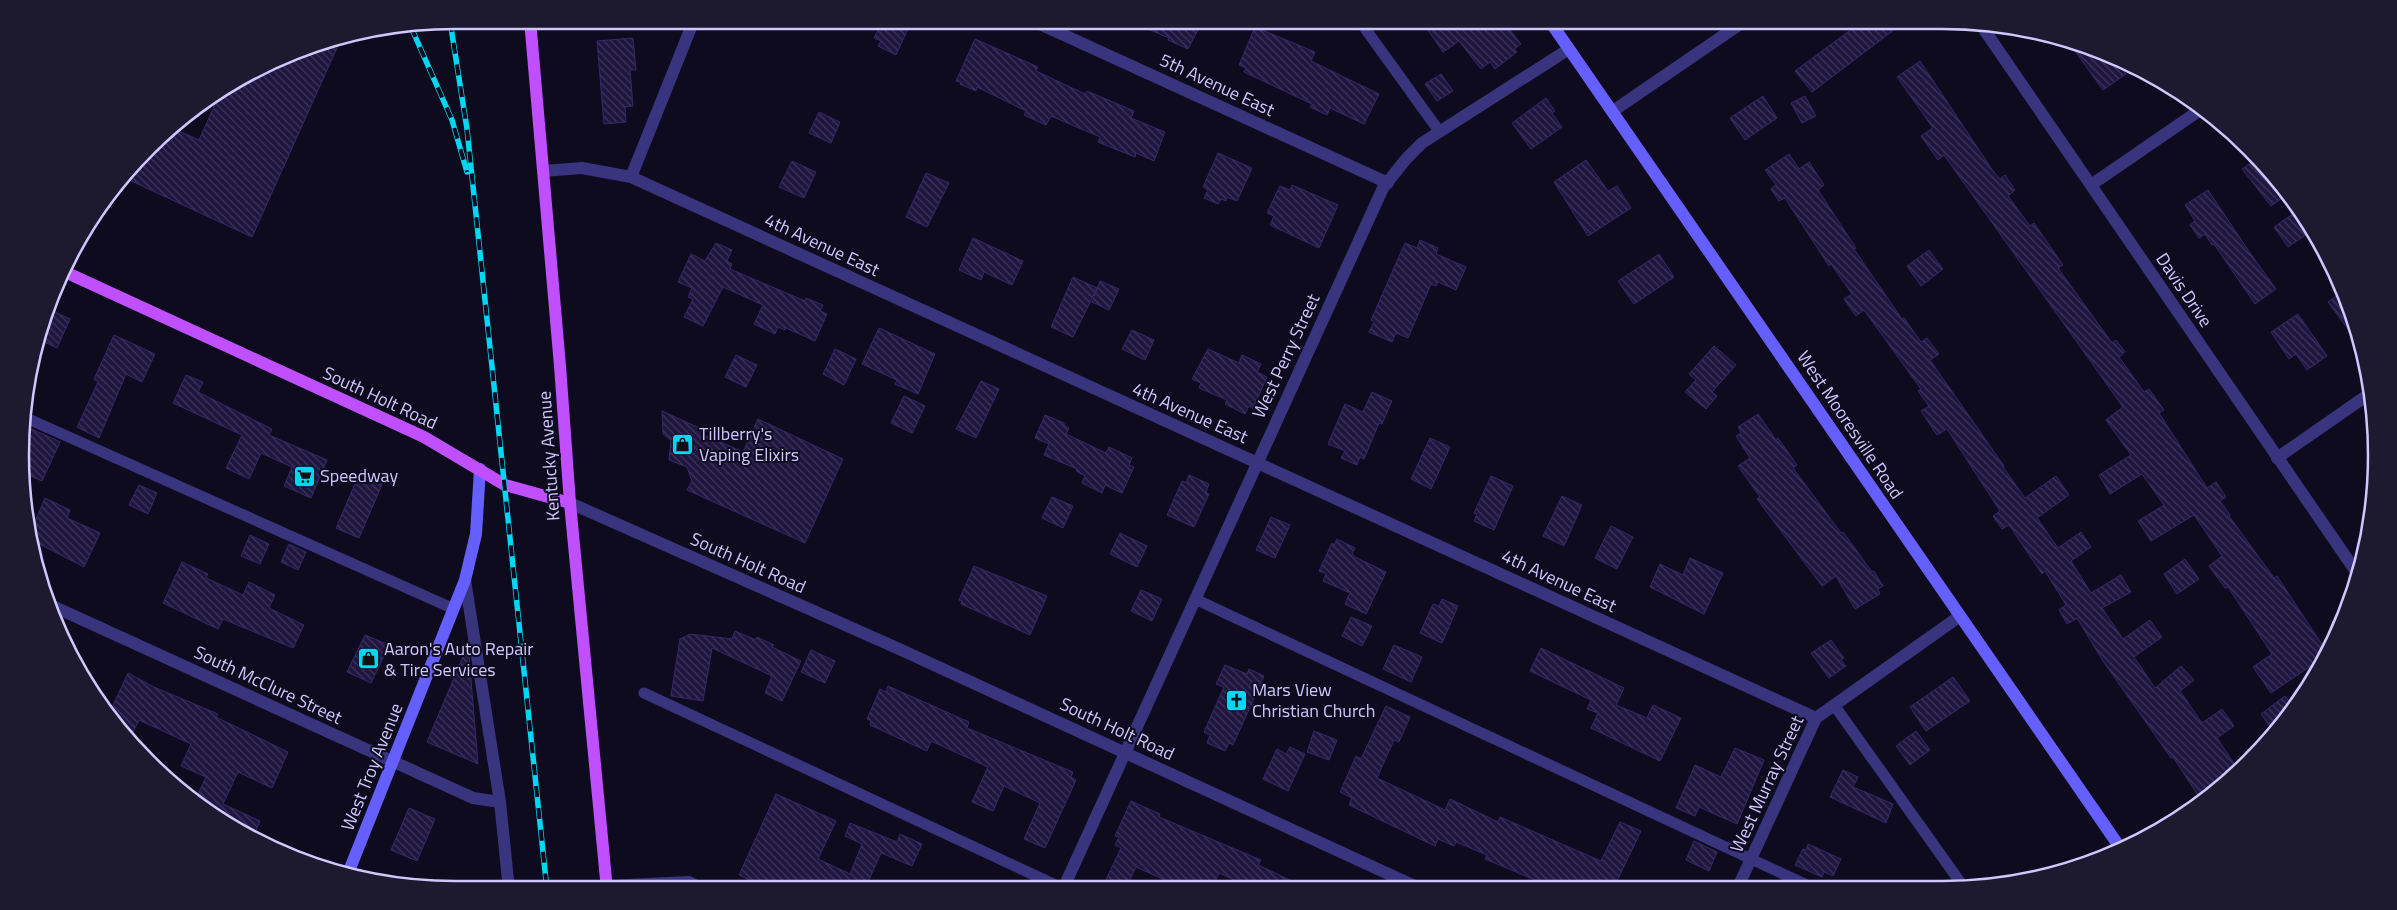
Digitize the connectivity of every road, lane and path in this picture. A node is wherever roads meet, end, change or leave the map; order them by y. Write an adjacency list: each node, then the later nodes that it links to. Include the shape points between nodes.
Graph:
1 (531, 29): 12 (main road, Kentucky Avenue)
2 (690, 29): 13 (street)
3 (1052, 29): 14 (street, 5th Avenue East)
4 (1365, 29): 11 (lane)
5 (1555, 29): 8 (main road, West Mooresville Road)
6 (1733, 29): 9 (street)
7 (1985, 31): 15 (street, Davis Drive)
8 (1569, 49): 9 (main road, West Mooresville Road); 11 (street, West Perry Street)
9 (1613, 111): 28 (main road, West Mooresville Road)
10 (2196, 113): 15 (street)
11 (1439, 131): 14 (street, West Perry Street, via 1410,155)
12 (543, 171): 13 (street, 4th Avenue East, via 582,168); 22 (main road, Kentucky Avenue)
13 (631, 177): 20 (street, 4th Avenue East)
14 (1388, 183): 20 (street, West Perry Street)
15 (2091, 185): 19 (street, Davis Drive)
16 (69, 274): 21 (main road, South Holt Road, via 424,437)
17 (2365, 397): 19 (street)
18 (31, 420): 27 (lane)
19 (2277, 458): 23 (street, Davis Drive)
20 (1256, 462): 25 (street, West Perry Street); 31 (street, 4th Avenue East)
21 (480, 469): 22 (main road, South Holt Road, via 505,485); 24 (main road, West Troy Avenue, via 476,534)
22 (570, 503): 32 (street, South Holt Road); 40 (main road, Kentucky Avenue)
23 (2353, 569)
24 (465, 580): 27 (main road, West Troy Avenue); 34 (street)
25 (1195, 599): 32 (street, West Perry Street); 36 (lane)
26 (57, 608): 33 (street, South McClure Street)
27 (454, 609): 33 (main road, West Troy Avenue)
28 (1960, 616): 30 (street, West Murray Street); 35 (main road, West Mooresville Road)
29 (644, 693): 41 (lane)
30 (1834, 705): 31 (street, West Murray Street); 38 (lane)
31 (1816, 718): 36 (street, West Murray Street)
32 (1127, 752): 42 (street, West Perry Street); 43 (street, South Holt Road)
33 (393, 761): 34 (street, South McClure Street, via 473,798); 37 (main road, West Troy Avenue)
34 (500, 802): 39 (street)
35 (2117, 843)
36 (1751, 858): 44 (street, West Murray Street); 45 (lane)
37 (350, 868)
38 (1959, 880)
39 (509, 881)
40 (606, 881)
41 (1049, 881)
42 (1067, 881)
43 (1404, 881)
44 (1741, 881)
45 (1799, 881)

